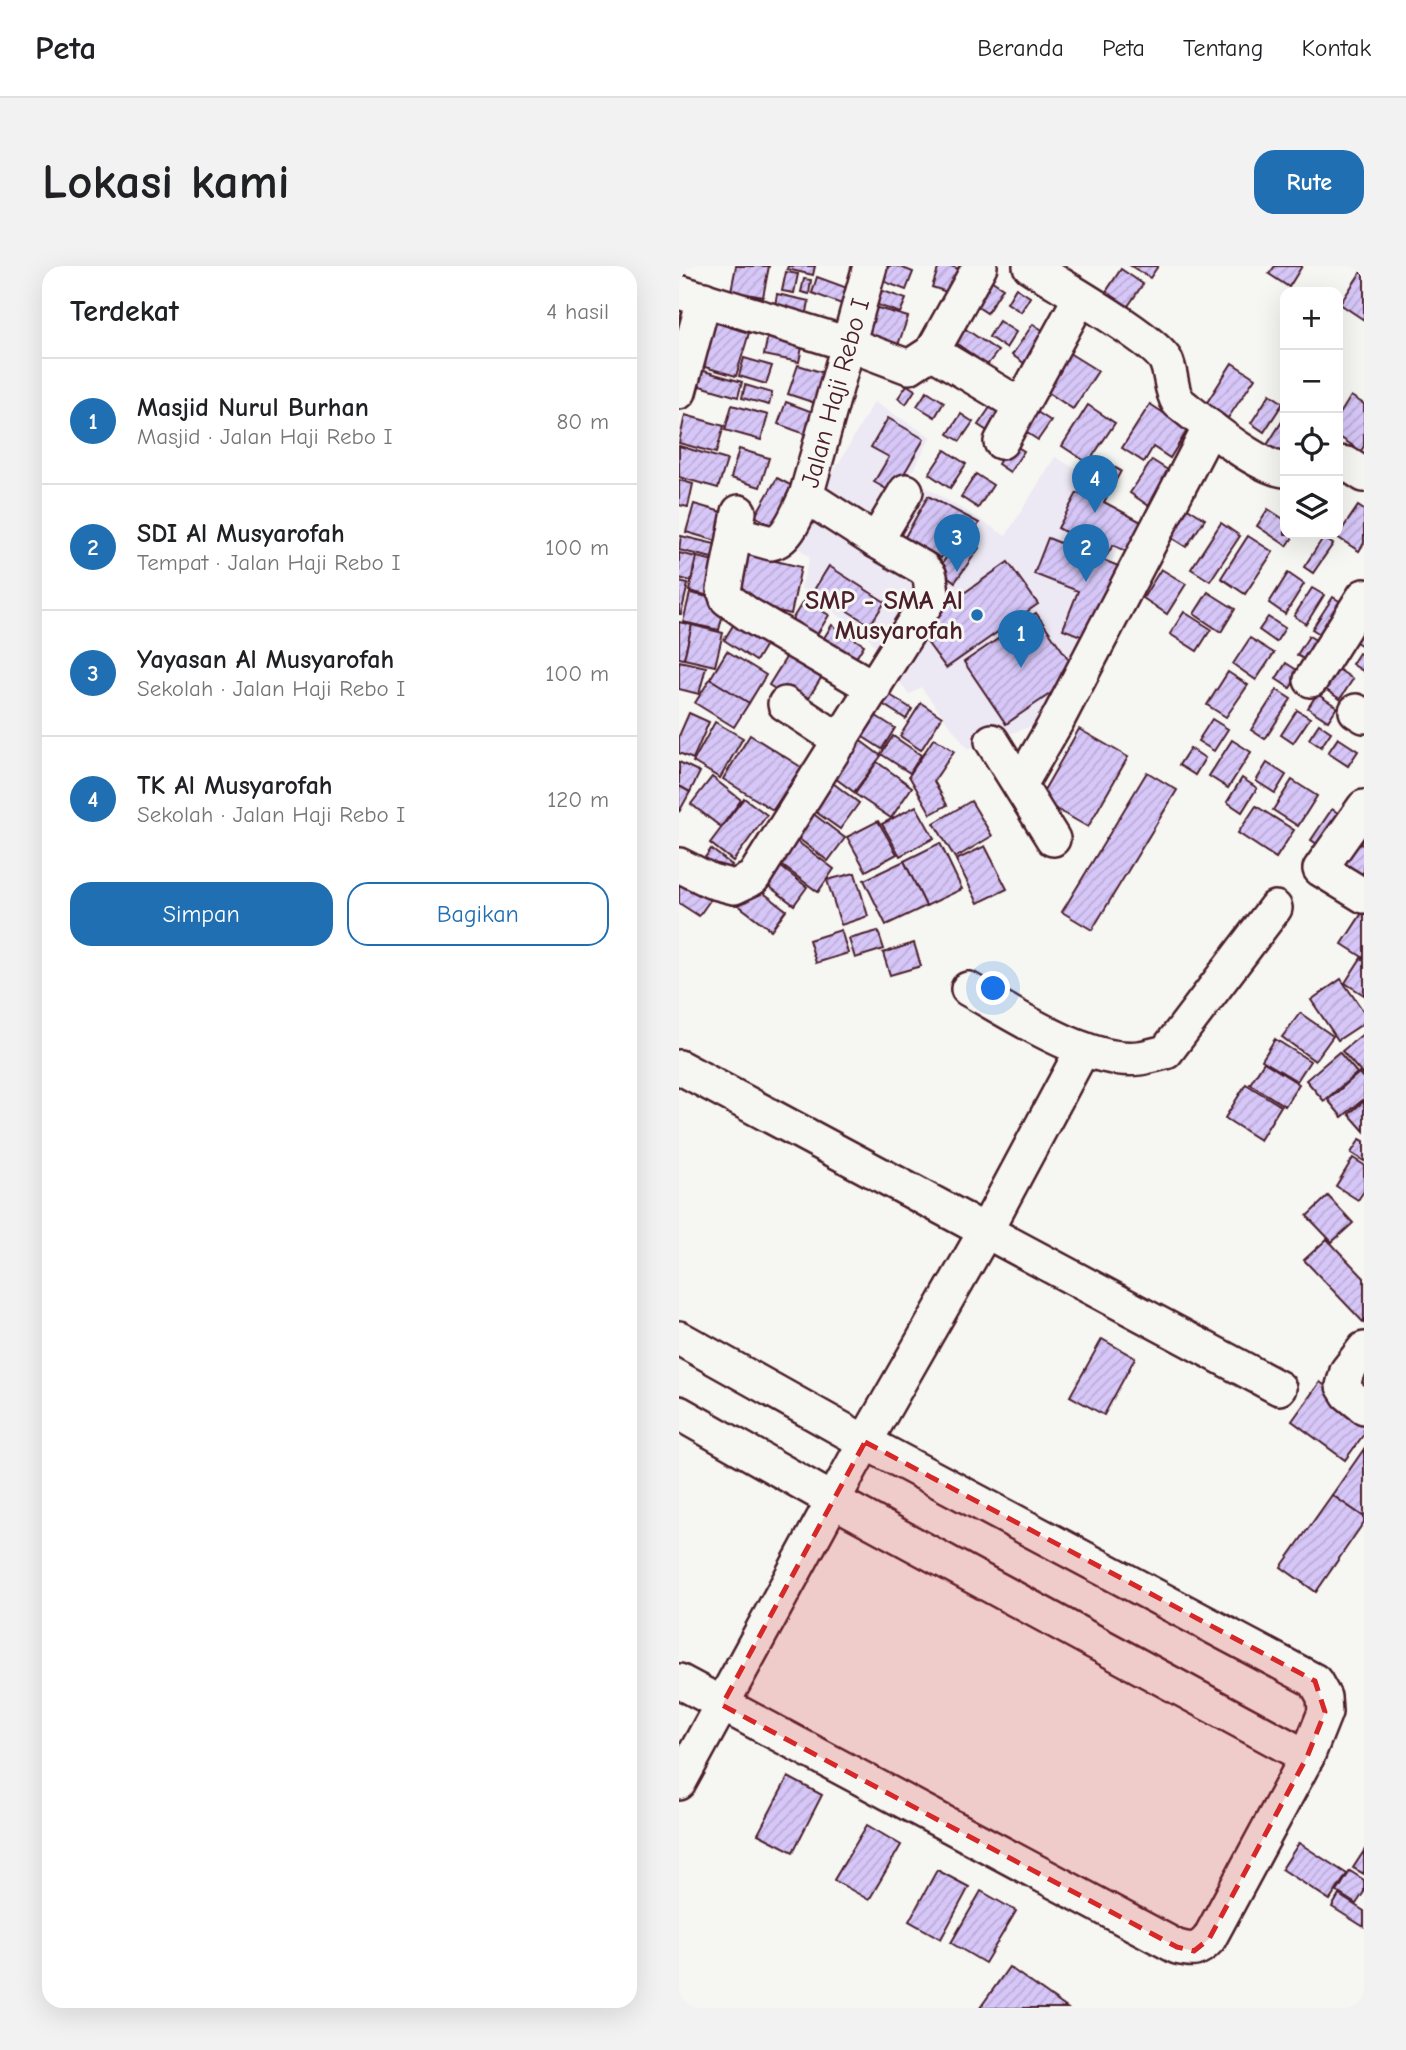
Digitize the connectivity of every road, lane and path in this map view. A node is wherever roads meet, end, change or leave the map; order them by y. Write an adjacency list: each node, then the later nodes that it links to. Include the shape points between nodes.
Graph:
1 (870, 266): 6 (street, Jalan Haji Rebo I)
2 (981, 266): 7 (street)
3 (1030, 266): 5 (street)
4 (691, 295): 6 (street); 8 (street)
5 (1080, 298): 9 (street); 10 (street, via 1159,352 1167,362 1178,402)
6 (848, 344): 7 (street, via 909,367); 16 (street, Jalan Haji Rebo I)
7 (932, 352): 9 (street)
8 (679, 392)
9 (1020, 405): 11 (street)
10 (1210, 427): 13 (street); 24 (street)
11 (1001, 442)
12 (1343, 464): 14 (street)
13 (1280, 469)
14 (1364, 475)
15 (905, 491): 17 (street)
16 (806, 496): 17 (street, Jalan Haji Rebo I); 20 (street, via 777,542 737,523 727,599)
17 (876, 541): 20 (street, Jalan Haji Rebo I, via 923,568 930,576 932,594)
18 (1364, 596): 19 (street)
19 (1311, 680)
20 (874, 688): 22 (street)
21 (785, 704): 22 (street)
22 (841, 741): 27 (street, via 753,878 734,887)
23 (992, 741): 24 (street)
24 (1021, 783): 26 (street)
25 (1364, 807): 28 (street, via 1320,869)
26 (1053, 839)
27 (679, 865)
28 (1364, 896)
29 (1275, 908): 31 (street, via 1165,1052 1123,1058)
30 (968, 989): 31 (street, via 1058,1040)
31 (1083, 1049): 33 (street)
32 (679, 1067): 33 (street)
33 (985, 1232): 36 (street); 39 (street)
34 (679, 1338): 39 (street)
35 (1364, 1349): 37 (street, via 1347,1371 1343,1386)
36 (1279, 1388)
37 (1364, 1406)
38 (679, 1413): 40 (street)
39 (865, 1442): 40 (street); 43 (street, via 1315,1681 1324,1697 1325,1712)
40 (834, 1501): 42 (street); 43 (street)
41 (679, 1681): 42 (street)
42 (722, 1705): 43 (street, via 1177,1947 1194,1951 1209,1939); 44 (street)
43 (1307, 1757)
44 (679, 1783)

